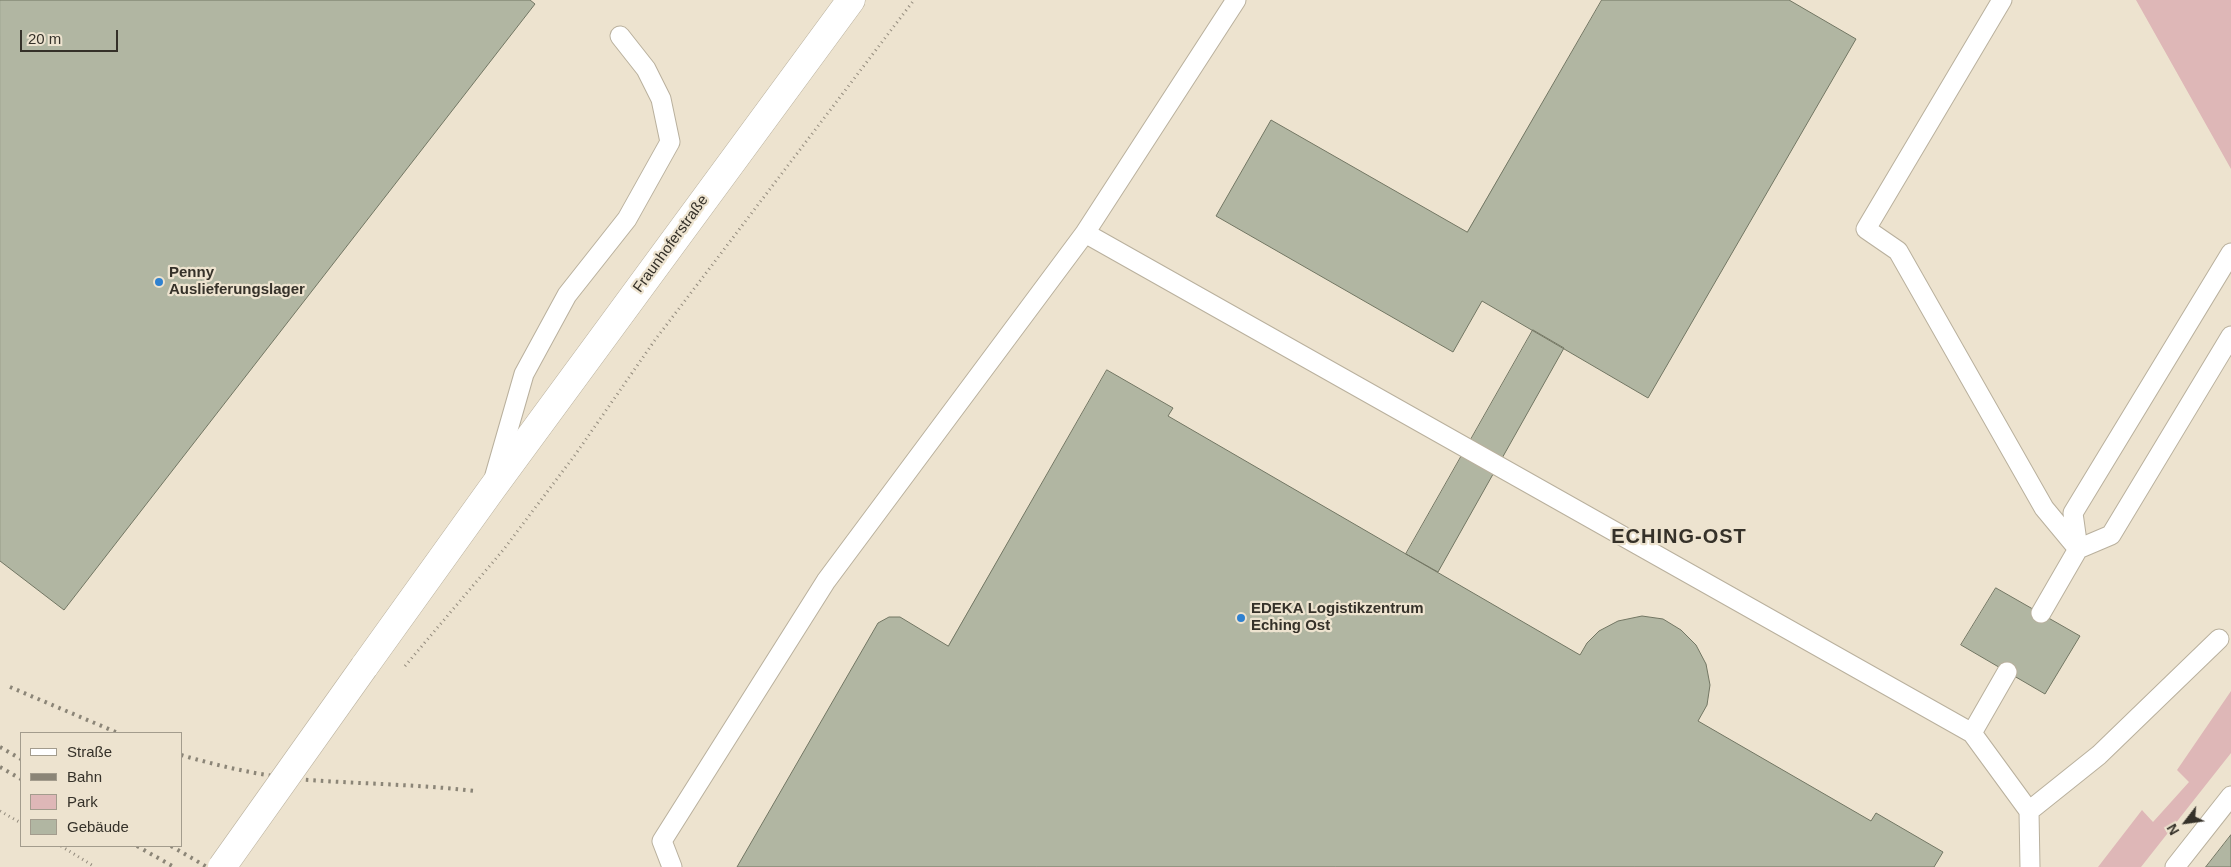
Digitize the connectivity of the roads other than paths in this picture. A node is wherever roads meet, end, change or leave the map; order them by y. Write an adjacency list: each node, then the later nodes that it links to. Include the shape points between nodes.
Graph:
1 (852, 0): 8 (main road, Fraunhoferstraße)
2 (1236, 0): 5 (lane)
3 (2002, 0): 9 (lane, via 1866,230 1898,251 2044,508)
4 (620, 36): 8 (lane, via 650,77 660,99 670,142 626,219 567,295 524,374)
5 (1085, 233): 13 (lane); 17 (lane, via 826,581 662,841)
6 (2231, 253): 9 (lane, via 2073,513)
7 (2231, 336): 9 (lane, via 2111,535)
8 (491, 490): 16 (main road, Fraunhoferstraße, bridge)
9 (2078, 549): 10 (lane)
10 (2040, 614)
11 (2219, 639): 15 (lane, via 2099,755)
12 (2007, 672): 13 (lane)
13 (1972, 733): 15 (lane)
14 (2231, 796): 19 (lane)
15 (2029, 812): 18 (lane)
16 (222, 867)
17 (672, 867)
18 (2030, 867)
19 (2175, 867)

